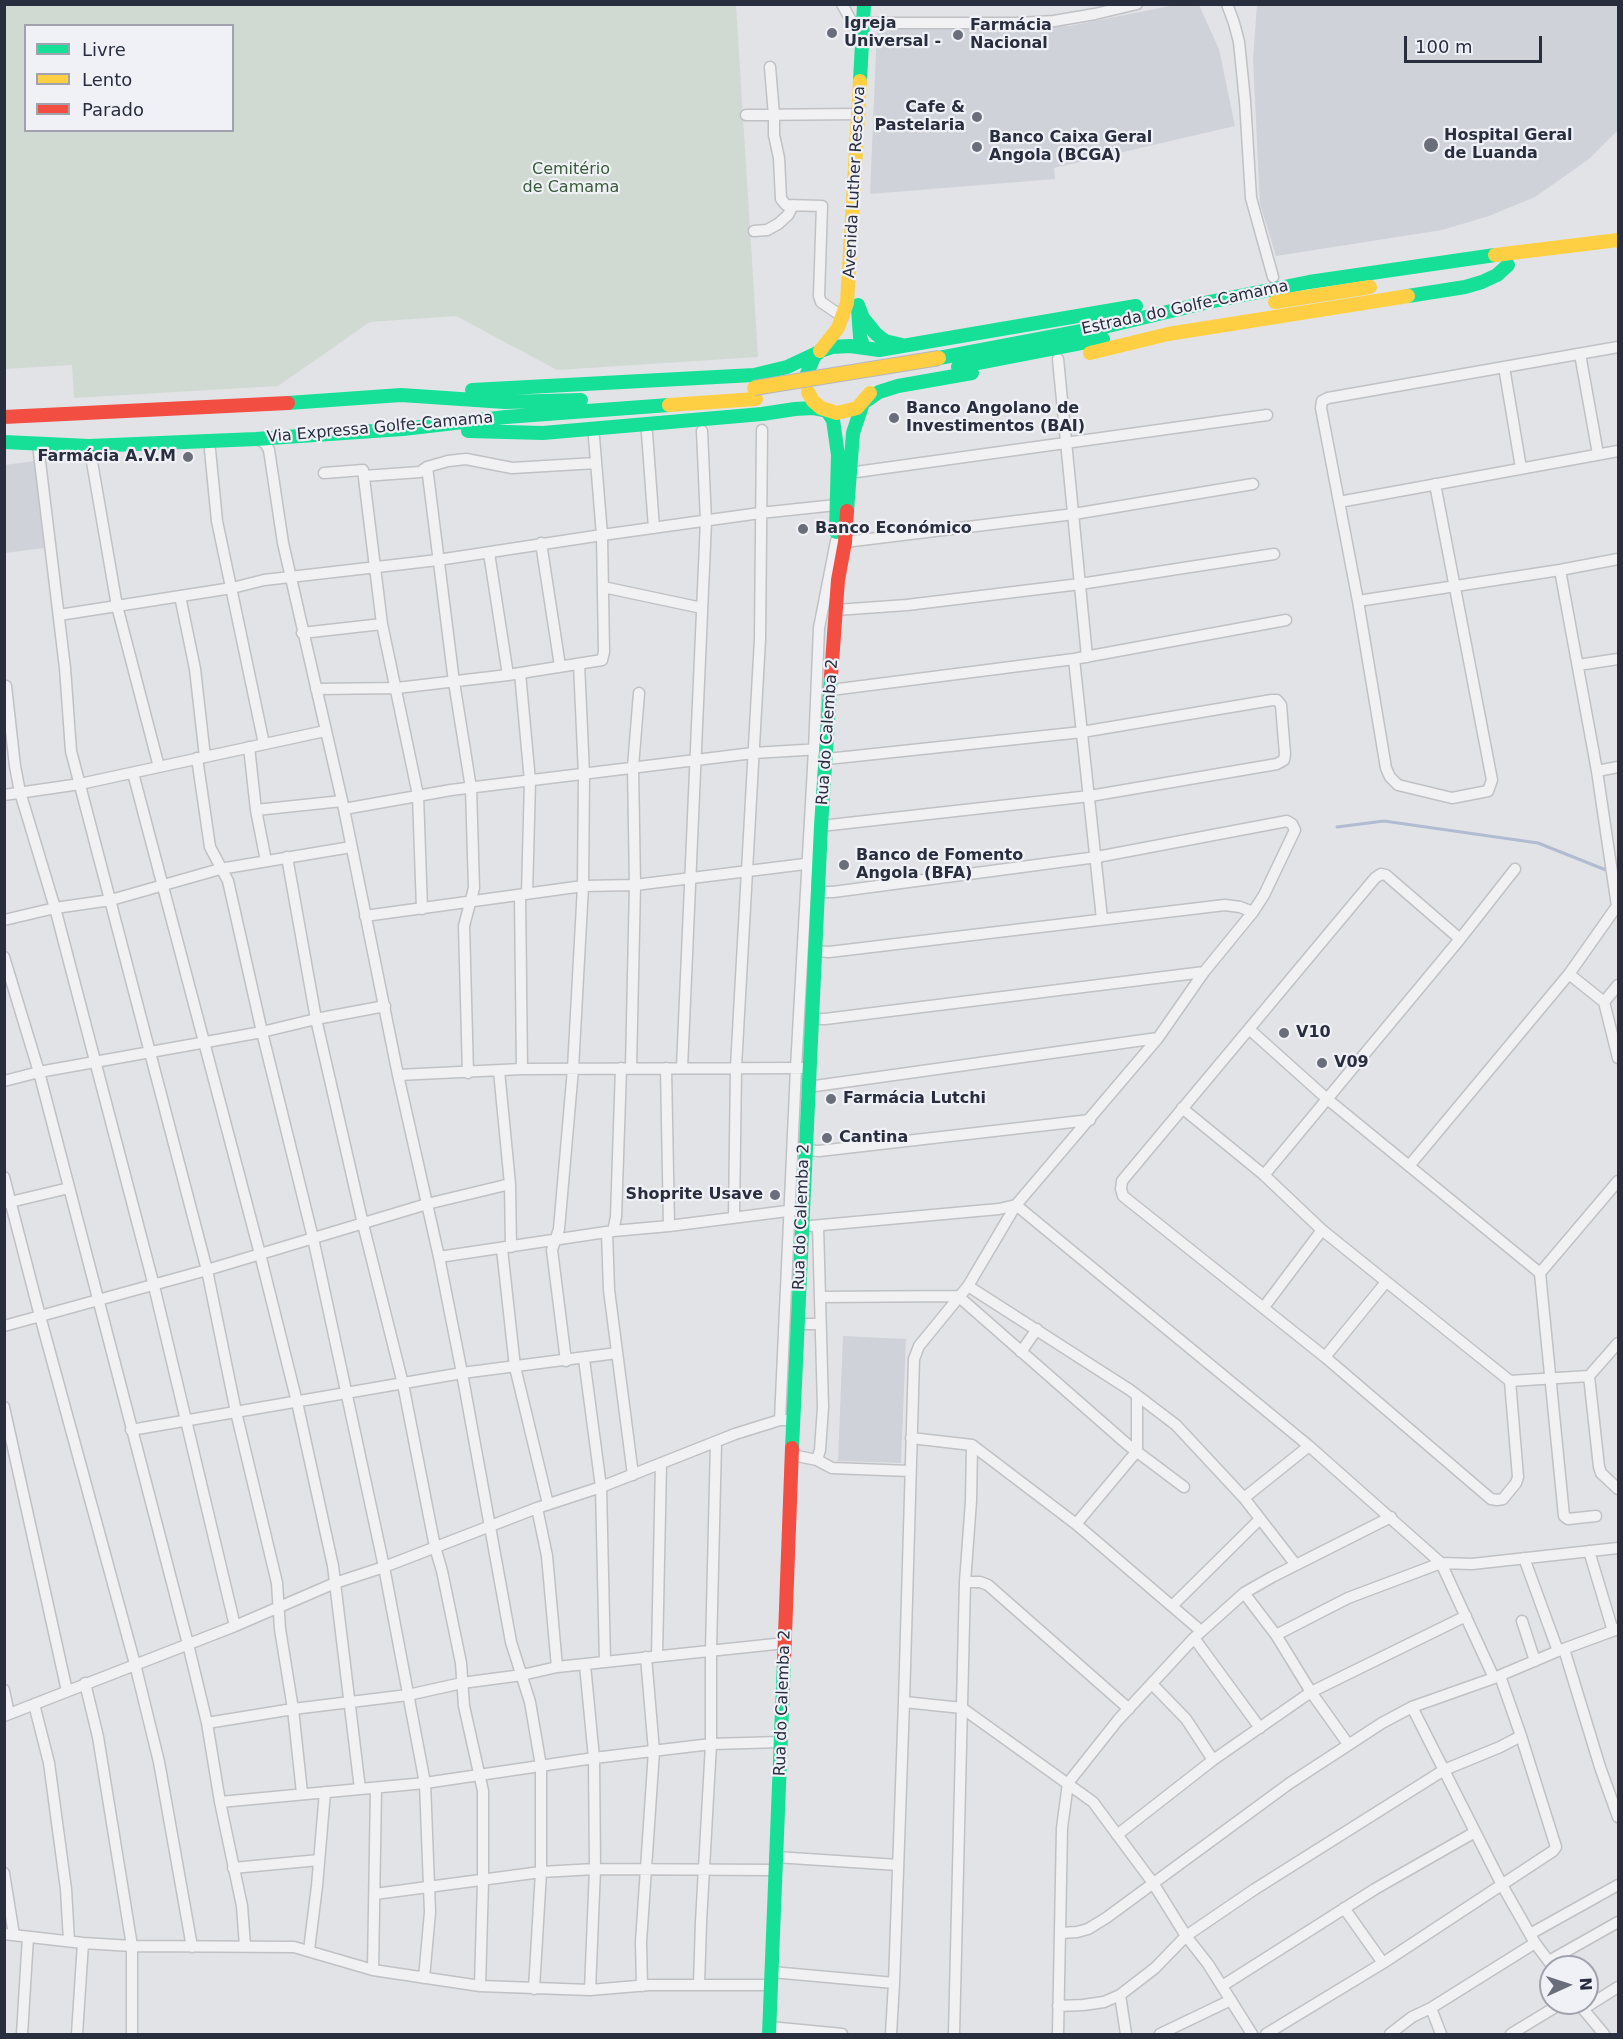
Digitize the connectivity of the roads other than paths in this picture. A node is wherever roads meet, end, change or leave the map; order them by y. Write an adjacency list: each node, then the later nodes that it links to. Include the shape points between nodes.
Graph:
1 (842, 4): 7 (street)
2 (864, 4): 7 (main road, Avenida Luther Rescova)
3 (872, 4): 6 (main road, Avenida Luther Rescova)
4 (1137, 4): 6 (street, via 1085,16 1017,23)
5 (1227, 4): 17 (street, via 1239,42 1251,198)
6 (871, 23): 19 (main road, Avenida Luther Rescova)
7 (862, 42): 9 (main road, Avenida Luther Rescova)
8 (770, 67): 10 (street)
9 (859, 114): 10 (street); 20 (main road, Avenida Luther Rescova, via 849,287)
10 (774, 115): 11 (street); 12 (street, via 782,200)
11 (746, 116)
12 (793, 205): 13 (street, via 778,224); 20 (street, via 823,208 819,297)
13 (753, 231)
14 (1618, 240): 18 (main road, Estrada do Golfe-Camama)
15 (1618, 252): 16 (main road, Estrada do Golfe-Camama)
16 (1508, 265): 26 (main road, via 1465,287 1168,334); 27 (main road, Estrada do Golfe-Camama, via 1283,300 1060,349)
17 (1272, 272): 18 (main road); 21 (main road, via 1121,309)
18 (1309, 282): 27 (main road, Estrada do Golfe-Camama)
19 (858, 305): 21 (main road, via 876,334 885,341); 23 (main road, Avenida Luther Rescova, via 858,327)
20 (843, 318): 24 (main road, Avenida Luther Rescova)
21 (908, 346): 23 (main road)
22 (1618, 347): 25 (street)
23 (864, 348): 24 (main road, via 837,346); 28 (main road, Avenida Luther Rescova)
24 (820, 351): 30 (main road, Avenida Luther Rescova); 34 (main road, via 788,367 754,375)
25 (1580, 354): 29 (street); 52 (street)
26 (1058, 359): 35 (main road, via 898,386); 47 (street)
27 (940, 364): 33 (main road, Estrada do Golfe-Camama, bridge)
28 (870, 367)
29 (1504, 367): 56 (street); 62 (street, via 1322,401)
30 (806, 376)
31 (872, 382): 35 (main road)
32 (808, 392): 36 (main road)
33 (755, 394): 34 (main road, Via Expressa Golfe-Camama, via 505,402); 39 (main road, Via Expressa Golfe-Camama)
34 (400, 395): 38 (main road, Via Expressa Golfe-Camama)
35 (863, 403): 36 (main road, via 847,412); 58 (main road, via 852,433)
36 (827, 411): 39 (main road, via 795,409 543,433); 63 (main road, via 833,420 838,455)
37 (1267, 415): 47 (street)
38 (4, 417)
39 (403, 429): 43 (main road, Via Expressa Golfe-Camama)
40 (762, 430): 64 (street)
41 (702, 431): 66 (street)
42 (647, 433): 67 (street)
43 (276, 437): 45 (main road, Via Expressa Golfe-Camama); 50 (street)
44 (594, 437): 54 (street)
45 (256, 439): 48 (main road, Via Expressa Golfe-Camama); 50 (street, via 265,443)
46 (4, 442): 48 (main road, Via Expressa Golfe-Camama)
47 (1066, 444): 58 (street); 65 (street)
48 (38, 445): 87 (street)
49 (210, 450): 81 (street, via 217,521)
50 (268, 450): 77 (street)
51 (1618, 451): 52 (street)
52 (1598, 454): 56 (street)
53 (92, 462): 84 (street)
54 (596, 463): 55 (street, via 512,468 466,459); 68 (street)
55 (427, 467): 59 (street, via 420,472); 74 (street)
56 (1521, 468): 61 (street)
57 (324, 473): 59 (street, via 363,470)
58 (849, 473): 69 (main road)
59 (364, 476): 75 (street)
60 (1253, 484): 65 (street)
61 (1435, 484): 62 (street); 79 (street)
62 (1340, 501): 83 (street)
63 (836, 505): 64 (street); 69 (main road)
64 (760, 513): 66 (street); 110 (street, via 760,639)
65 (1074, 514): 69 (street); 78 (street)
66 (706, 521): 67 (street); 85 (street)
67 (654, 528): 68 (street)
68 (602, 535): 70 (street); 80 (street)
69 (840, 542): 86 (main road, Rua do Calemba 2); 109 (street, via 819,628)
70 (541, 543): 71 (street); 96 (street)
71 (489, 553): 74 (street); 98 (street)
72 (1274, 554): 78 (street)
73 (1618, 559): 76 (street)
74 (438, 560): 75 (street); 99 (street)
75 (375, 568): 77 (street); 89 (street)
76 (1560, 570): 79 (street); 95 (street)
77 (291, 577): 81 (street); 90 (street)
78 (1080, 584): 86 (street); 91 (street)
79 (1454, 586): 83 (street); 83 (street, via 1492,780 1488,791 1452,798 1398,785 1390,777)
80 (603, 587): 85 (street); 94 (street, via 602,660)
81 (232, 588): 82 (street); 107 (street)
82 (180, 596): 84 (street); 111 (street, via 195,669)
83 (1358, 601)
84 (117, 606): 87 (street); 113 (street)
85 (702, 608): 112 (street)
86 (836, 610): 103 (main road, Rua do Calemba 2)
87 (59, 615): 120 (street, via 71,752)
88 (1286, 620): 91 (street)
89 (382, 624): 90 (street); 101 (street)
90 (302, 633): 102 (street)
91 (1087, 657): 92 (street)
92 (1074, 659): 103 (street); 106 (street)
93 (1618, 659): 95 (street)
94 (579, 664): 96 (street); 118 (street)
95 (1578, 665): 116 (street)
96 (560, 666): 97 (street)
97 (520, 673): 98 (street); 119 (street)
98 (508, 675): 99 (street)
99 (454, 682): 101 (street); 121 (street)
100 (6, 686): 122 (street)
101 (397, 688): 102 (street); 124 (street)
102 (316, 689): 105 (street)
103 (831, 690): 109 (main road, Rua do Calemba 2)
104 (639, 693): 114 (street)
105 (325, 731): 107 (street); 126 (street)
106 (1082, 732): 109 (street); 125 (street); 125 (street, via 1272,700 1281,705 1285,754 1277,764)
107 (264, 744): 108 (street)
108 (249, 747): 111 (street); 127 (street)
109 (823, 752): 110 (street); 128 (main road, Rua do Calemba 2); 133 (street)
110 (753, 753): 112 (street); 136 (street)
111 (201, 758): 113 (street); 134 (street, via 210,847)
112 (696, 760): 114 (street); 137 (street)
113 (159, 767): 117 (street)
114 (633, 767): 118 (street); 139 (street)
115 (1618, 767): 116 (street)
116 (1597, 771): 145 (street)
117 (133, 773): 120 (street); 138 (street)
118 (584, 774): 119 (street); 140 (street)
119 (530, 781): 121 (street); 142 (street)
120 (80, 784): 122 (street); 143 (street)
121 (471, 788): 124 (street); 144 (street, via 474,888)
122 (20, 792): 123 (street); 146 (street)
123 (4, 795)
124 (418, 795): 126 (street); 147 (street)
125 (1090, 796): 128 (street); 131 (street)
126 (343, 805): 127 (street); 129 (street)
127 (256, 810): 132 (street)
128 (821, 825): 133 (main road, Rua do Calemba 2)
129 (351, 847): 130 (street); 149 (street)
130 (287, 857): 132 (street); 160 (street)
131 (1097, 857): 141 (street); 148 (street, via 1287,821 1295,830 1293,837); 151 (street)
132 (266, 861): 134 (street)
133 (814, 863): 136 (street); 141 (main road, Rua do Calemba 2); 173 (street)
134 (220, 869): 138 (street); 163 (street, via 228,881)
135 (1515, 869): 152 (street)
136 (746, 871): 137 (street); 169 (street)
137 (691, 878): 139 (street); 172 (street)
138 (163, 885): 143 (street); 165 (street)
139 (635, 885): 140 (street); 170 (street)
140 (583, 886): 142 (street); 175 (street)
141 (818, 892): 153 (main road, Rua do Calemba 2)
142 (523, 895): 144 (street); 174 (street)
143 (111, 900): 146 (street); 166 (street)
144 (470, 903): 147 (street); 178 (street, via 464,926)
145 (1618, 907): 156 (street)
146 (55, 908): 150 (street); 168 (street)
147 (422, 909): 149 (street)
148 (1253, 912): 151 (street, via 1224,905); 155 (street)
149 (365, 916): 159 (street)
150 (4, 920)
151 (1102, 920): 153 (street)
152 (1460, 939): 162 (street, via 1381,874); 182 (street)
153 (815, 951): 161 (main road, Rua do Calemba 2)
154 (4, 957): 177 (street)
155 (1204, 972): 161 (street); 164 (street)
156 (1569, 974): 158 (street); 186 (street)
157 (1618, 985): 158 (street)
158 (1604, 1002): 167 (street)
159 (385, 1006): 160 (street); 179 (street)
160 (316, 1018): 163 (street); 197 (street)
161 (812, 1019): 173 (main road, Rua do Calemba 2)
162 (1249, 1029): 182 (street); 183 (street)
163 (262, 1032): 165 (street); 203 (street)
164 (1158, 1038): 181 (street); 184 (street)
165 (205, 1042): 166 (street); 206 (street)
166 (150, 1052): 168 (street); 208 (street)
167 (1618, 1058)
168 (95, 1063): 177 (street); 211 (street)
169 (736, 1067): 172 (street); 173 (street); 196 (street)
170 (626, 1068): 171 (street); 175 (street); 202 (street, via 616,1217)
171 (666, 1068): 172 (street); 198 (street)
172 (682, 1068)
173 (802, 1068): 181 (main road, Rua do Calemba 2); 195 (street)
174 (522, 1069): 175 (street); 176 (street)
175 (573, 1070): 204 (street)
176 (500, 1071): 178 (street); 190 (street)
177 (39, 1072): 180 (street); 191 (street)
178 (468, 1073): 179 (street)
179 (398, 1075): 193 (street)
180 (4, 1082)
181 (808, 1087): 185 (main road, Rua do Calemba 2)
182 (1326, 1098): 186 (street); 187 (street)
183 (1182, 1108): 187 (street); 216 (street, via 1122,1181 1120,1189 1123,1196)
184 (1090, 1120): 185 (street); 194 (street)
185 (805, 1150): 195 (main road, Rua do Calemba 2)
186 (1409, 1166): 209 (street)
187 (1264, 1175): 201 (street)
188 (4, 1177): 192 (street)
189 (1618, 1181): 209 (street)
190 (510, 1184): 193 (street); 205 (street)
191 (69, 1188): 192 (street); 215 (street)
192 (8, 1203): 217 (street)
193 (427, 1204): 197 (street); 207 (street)
194 (1016, 1205): 200 (street); 212 (street); 245 (street)
195 (796, 1210): 196 (street); 199 (main road, Rua do Calemba 2); 240 (street)
196 (734, 1217): 198 (street)
197 (363, 1224): 203 (street); 233 (street)
198 (669, 1226): 202 (street)
199 (801, 1226): 200 (street); 218 (main road, Rua do Calemba 2)
200 (818, 1226): 214 (street)
201 (1322, 1230): 210 (street); 216 (street)
202 (610, 1232): 204 (street); 224 (street, via 609,1290)
203 (313, 1238): 206 (street); 234 (street)
204 (557, 1239): 205 (street); 227 (street, via 552,1250)
205 (507, 1248): 207 (street); 228 (street)
206 (260, 1254): 208 (street); 236 (street)
207 (439, 1257): 229 (street)
208 (207, 1270): 211 (street); 238 (street)
209 (1540, 1273): 231 (street)
210 (1386, 1282): 225 (street); 232 (street)
211 (154, 1286): 215 (street); 239 (street)
212 (968, 1286): 213 (street); 221 (street)
213 (958, 1296): 214 (street); 223 (street); 242 (street, via 919,1346 914,1359)
214 (820, 1297): 219 (street)
215 (98, 1301): 217 (street); 241 (street)
216 (1264, 1307): 225 (street)
217 (40, 1316): 220 (street); 287 (street)
218 (797, 1324): 219 (street); 240 (main road, Rua do Calemba 2)
219 (820, 1324): 248 (street, via 823,1407)
220 (4, 1326)
221 (1037, 1329): 223 (street); 235 (street)
222 (1618, 1343): 230 (street)
223 (1021, 1352): 246 (street)
224 (617, 1353): 226 (street); 251 (street)
225 (1325, 1357): 232 (street, via 1491,1499 1497,1500 1503,1499 1518,1477)
226 (584, 1359): 227 (street); 252 (street)
227 (566, 1361): 228 (street)
228 (515, 1367): 229 (street); 256 (street)
229 (462, 1373): 233 (street); 261 (street)
230 (1589, 1376): 231 (street); 254 (street, via 1599,1467)
231 (1550, 1378): 232 (street); 257 (street, via 1564,1516)
232 (1510, 1381)
233 (403, 1384): 234 (street); 262 (street)
234 (346, 1393): 236 (street); 268 (street)
235 (1137, 1396): 246 (street); 255 (street, via 1176,1425)
236 (297, 1402): 238 (street); 270 (street)
237 (4, 1407): 296 (street)
238 (236, 1412): 239 (street); 273 (street, via 277,1583)
239 (185, 1420): 241 (street); 276 (street)
240 (787, 1420): 243 (street); 247 (main road, Rua do Calemba 2)
241 (131, 1430): 281 (street)
242 (911, 1438): 244 (street); 250 (street)
243 (716, 1442): 249 (street); 282 (street)
244 (972, 1444): 260 (street); 269 (street)
245 (1309, 1446): 255 (street); 258 (street)
246 (1137, 1451): 253 (street); 260 (street)
247 (792, 1455): 248 (street); 280 (main road, Rua do Calemba 2)
248 (817, 1460): 250 (street, via 832,1468)
249 (661, 1464): 251 (street); 284 (street)
250 (909, 1471): 300 (street)
251 (633, 1475): 252 (street)
252 (601, 1487): 256 (street); 286 (street)
253 (1185, 1487)
254 (1618, 1489)
255 (1244, 1498): 259 (street)
256 (542, 1506): 261 (street); 289 (street)
257 (1596, 1516)
258 (1391, 1517): 266 (street); 267 (street)
259 (1260, 1519): 267 (street); 272 (street)
260 (1076, 1524): 272 (street)
261 (490, 1525): 262 (street); 290 (street, via 511,1642)
262 (435, 1547): 268 (street); 293 (street)
263 (1618, 1548): 264 (street)
264 (1589, 1551): 265 (street); 277 (street)
265 (1524, 1558): 266 (street); 283 (street)
266 (1441, 1563): 274 (street); 279 (street, via 1348,1598)
267 (1296, 1565): 271 (street)
268 (384, 1567): 270 (street); 298 (street)
269 (965, 1582): 303 (street); 305 (street, via 988,1585)
270 (335, 1583): 273 (street); 299 (street)
271 (1244, 1593): 278 (street); 279 (street)
272 (1173, 1605): 278 (street)
273 (279, 1606): 276 (street); 304 (street)
274 (1466, 1616): 291 (street); 297 (street)
275 (1522, 1621): 285 (street)
276 (235, 1626): 281 (street)
277 (1616, 1630): 283 (street)
278 (1198, 1634): 294 (street); 308 (street)
279 (1276, 1635): 297 (street)
280 (785, 1642): 282 (street); 310 (main road, Rua do Calemba 2)
281 (188, 1644): 287 (street); 307 (street)
282 (711, 1650): 284 (street); 311 (street)
283 (1562, 1650): 285 (street); 326 (street)
284 (652, 1657): 286 (street); 313 (street)
285 (1535, 1661): 291 (street)
286 (605, 1662): 288 (street)
287 (135, 1664): 292 (street); 355 (street, via 159,1762)
288 (585, 1665): 289 (street); 314 (street)
289 (557, 1667): 290 (street)
290 (522, 1675): 293 (street); 316 (street)
291 (1497, 1677): 302 (street); 309 (street)
292 (85, 1683): 296 (street); 353 (street, via 98,1737)
293 (462, 1683): 298 (street); 318 (street)
294 (1152, 1684): 305 (street); 315 (street, via 1186,1719)
295 (4, 1690): 306 (street)
296 (67, 1691): 301 (street)
297 (1311, 1692): 308 (street); 312 (street)
298 (408, 1695): 299 (street); 319 (street)
299 (350, 1702): 304 (street); 322 (street)
300 (904, 1702): 303 (street); 331 (street)
301 (34, 1704): 306 (street); 351 (street, via 49,1763)
302 (1412, 1707): 312 (street); 317 (street)
303 (962, 1708): 320 (street); 385 (street)
304 (293, 1709): 307 (street); 324 (street)
305 (1129, 1709): 320 (street)
306 (7, 1715)
307 (207, 1723): 325 (street)
308 (1260, 1728): 315 (street)
309 (1521, 1736): 317 (street); 340 (street, via 1556,1847)
310 (781, 1742): 311 (street); 330 (main road, Rua do Calemba 2)
311 (711, 1744): 313 (street); 334 (street)
312 (1348, 1744): 339 (street)
313 (654, 1751): 314 (street); 333 (street)
314 (594, 1758): 316 (street); 335 (street)
315 (1213, 1760): 328 (street)
316 (541, 1766): 318 (street); 336 (street)
317 (1444, 1770): 327 (street); 348 (street)
318 (479, 1775): 319 (street); 338 (street, via 483,1791)
319 (425, 1783): 321 (street); 342 (street)
320 (1068, 1783): 328 (street, via 1093,1802); 346 (street, via 1062,1828)
321 (376, 1788): 322 (street); 343 (street)
322 (360, 1789): 323 (street)
323 (325, 1792): 324 (street); 329 (street)
324 (302, 1794): 325 (street)
325 (220, 1802): 332 (street)
326 (1618, 1817)
327 (1475, 1832): 340 (street); 344 (street)
328 (1117, 1836): 339 (street)
329 (319, 1860): 332 (street); 356 (street)
330 (776, 1864): 331 (street); 334 (street); 362 (main road, Rua do Calemba 2)
331 (898, 1865): 363 (street)
332 (233, 1868): 354 (street, via 242,1906)
333 (646, 1868): 334 (street); 335 (street); 366 (street)
334 (704, 1868): 364 (street)
335 (595, 1869): 336 (street); 370 (street)
336 (541, 1872): 338 (street); 369 (street)
337 (4, 1873): 347 (street)
338 (483, 1881): 342 (street); 365 (street)
339 (1153, 1883): 346 (street, via 1088,1929); 348 (street)
340 (1502, 1885): 350 (street); 359 (street)
341 (1618, 1885): 350 (street)
342 (429, 1888): 343 (street); 361 (street)
343 (375, 1894): 360 (street)
344 (1344, 1908): 359 (street); 367 (street)
345 (1618, 1922): 358 (street)
346 (1060, 1933): 374 (street)
347 (9, 1935): 349 (street)
348 (1186, 1936): 367 (street); 371 (street, via 1155,1968)
349 (28, 1937): 351 (street); 380 (street)
350 (1532, 1938): 357 (street); 375 (street)
351 (69, 1941): 352 (street)
352 (83, 1943): 353 (street); 381 (street)
353 (132, 1946): 355 (street); 382 (street)
354 (245, 1946): 355 (street); 356 (street)
355 (192, 1947)
356 (309, 1950): 360 (street)
357 (1544, 1955)
358 (1565, 1955)
359 (1383, 1963): 390 (street)
360 (373, 1970): 361 (street)
361 (424, 1978): 365 (street)
362 (772, 1978): 363 (street); 364 (street); 378 (main road, Rua do Calemba 2)
363 (894, 1983): 384 (street)
364 (699, 1985): 366 (street)
365 (480, 1986): 369 (street)
366 (642, 1986): 370 (street)
367 (1222, 1986): 373 (street)
368 (1618, 1988): 372 (street)
369 (534, 1989): 370 (street)
370 (590, 1990)
371 (1120, 1995): 374 (street, via 1083,2006); 387 (street)
372 (1599, 1997)
373 (1230, 2000): 379 (street); 389 (street)
374 (1058, 2006): 386 (street)
375 (1431, 2008): 391 (street); 392 (street)
376 (1542, 2015): 393 (street)
377 (1588, 2015): 394 (street)
378 (770, 2031): 383 (street)
379 (1179, 2031): 388 (street)
380 (22, 2034)
381 (77, 2034)
382 (132, 2034)
383 (842, 2034)
384 (891, 2034)
385 (954, 2034)
386 (1058, 2034)
387 (1126, 2034)
388 (1160, 2034)
389 (1252, 2034)
390 (1266, 2034)
391 (1390, 2034)
392 (1441, 2034)
393 (1511, 2034)
394 (1604, 2034)

